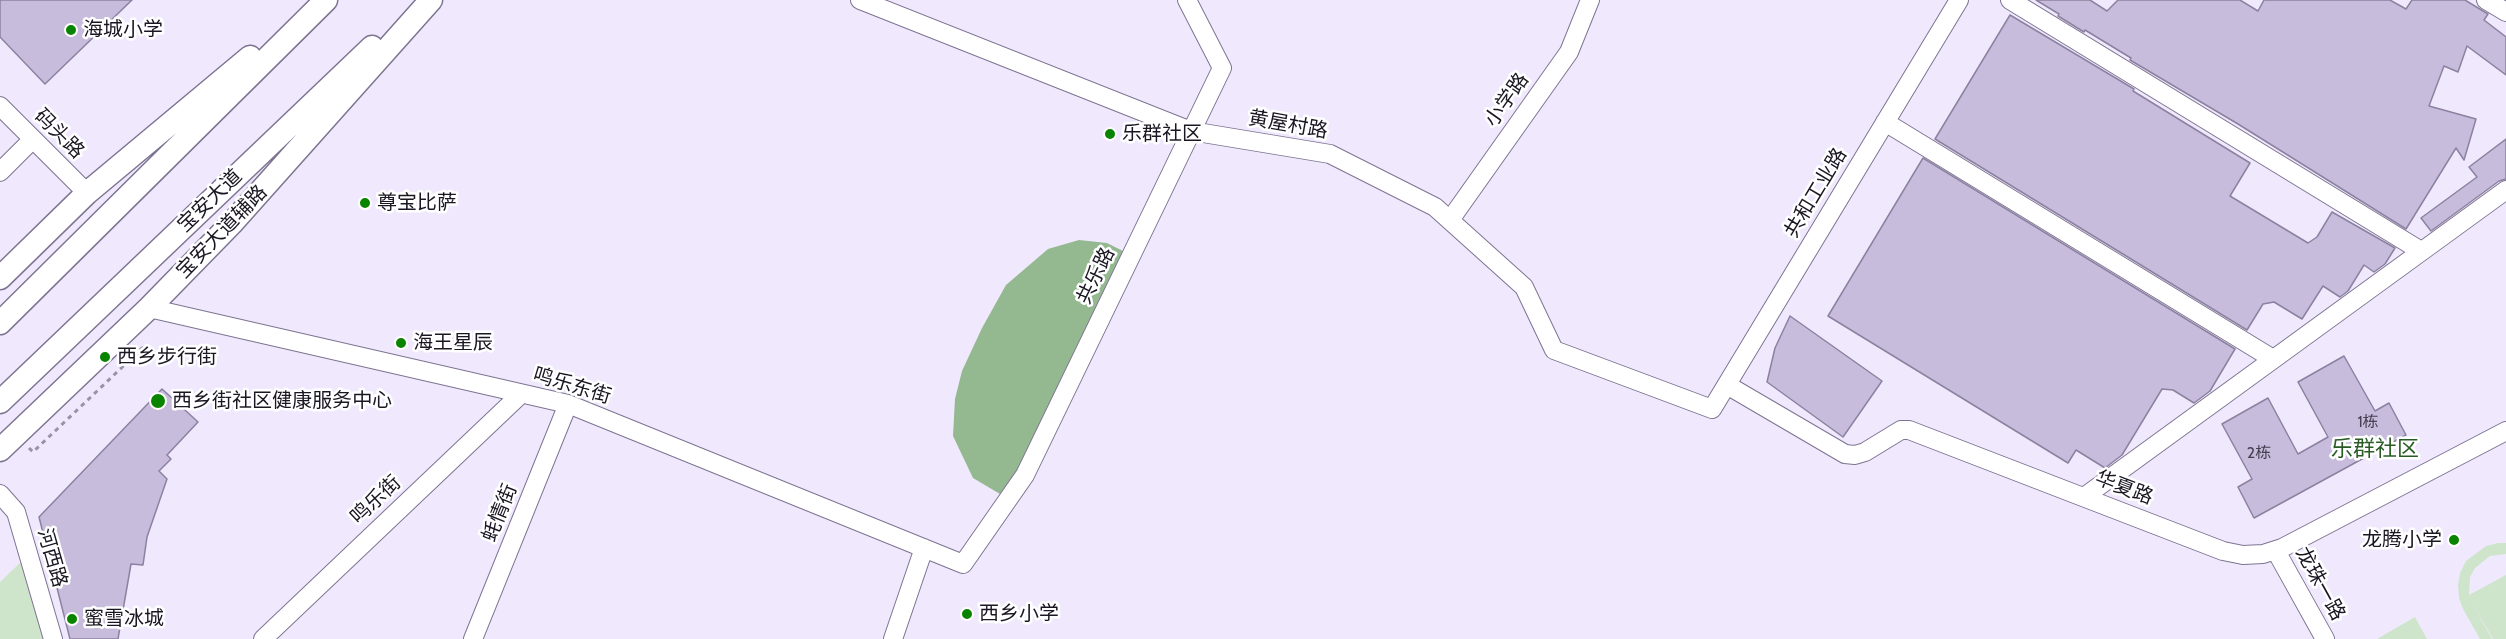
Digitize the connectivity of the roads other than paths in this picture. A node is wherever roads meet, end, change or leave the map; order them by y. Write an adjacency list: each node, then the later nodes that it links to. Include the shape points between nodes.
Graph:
1 (321, 0): 18 (main road)
2 (326, 0): 23 (main road)
3 (421, 0): 27 (main road, 宝安大道)
4 (431, 0): 22 (main road, 宝安大道辅路, via 248,206)
5 (860, 0): 14 (street, 黄屋村路)
6 (1187, 0): 14 (street, 共乐路, via 1222,68)
7 (1590, 0): 19 (street, 小学路, via 1569,52)
8 (1959, 0): 13 (street, 共和工业路)
9 (2010, 0): 20 (street)
10 (2486, 0): 11 (street)
11 (2506, 12)
12 (0, 106): 15 (street, 码头路)
13 (1885, 122): 24 (street); 25 (street, 共和工业路)
14 (1191, 131): 19 (street, 黄屋村路, via 1330,154 1435,207); 36 (street, 共乐路, via 1025,475)
15 (33, 139): 16 (street); 18 (street, 码头路)
16 (0, 172)
17 (2506, 190): 20 (street)
18 (87, 193): 21 (main road)
19 (1450, 220): 29 (street, 黄屋村路, via 1524,287 1554,350)
20 (2421, 251): 24 (street)
21 (0, 278)
22 (149, 308): 26 (street, 鸣乐东街); 31 (main road, 宝安大道辅路)
23 (0, 323)
24 (2273, 359): 33 (street)
25 (1727, 385): 29 (street, 共和工业路); 33 (street, 华夏路, via 1845,454 1865,452 1900,430 1909,430)
26 (521, 394): 28 (street, 鸣乐东街); 38 (street, 鸣乐街)
27 (0, 402)
28 (568, 404): 34 (street, 鸣乐东街); 39 (street, 蚝情街)
29 (1712, 410)
30 (2506, 431): 35 (street, 华夏路)
31 (0, 450)
32 (0, 494): 37 (street, 河西路, via 16,512)
33 (2084, 497): 35 (street, 华夏路, via 2223,551 2243,555)
34 (924, 548): 36 (street, 鸣乐东街); 40 (street)
35 (2276, 550): 41 (street, 龙珠一路)
36 (963, 564)
37 (52, 639)
38 (263, 639)
39 (473, 639)
40 (893, 639)
41 (2325, 639)

